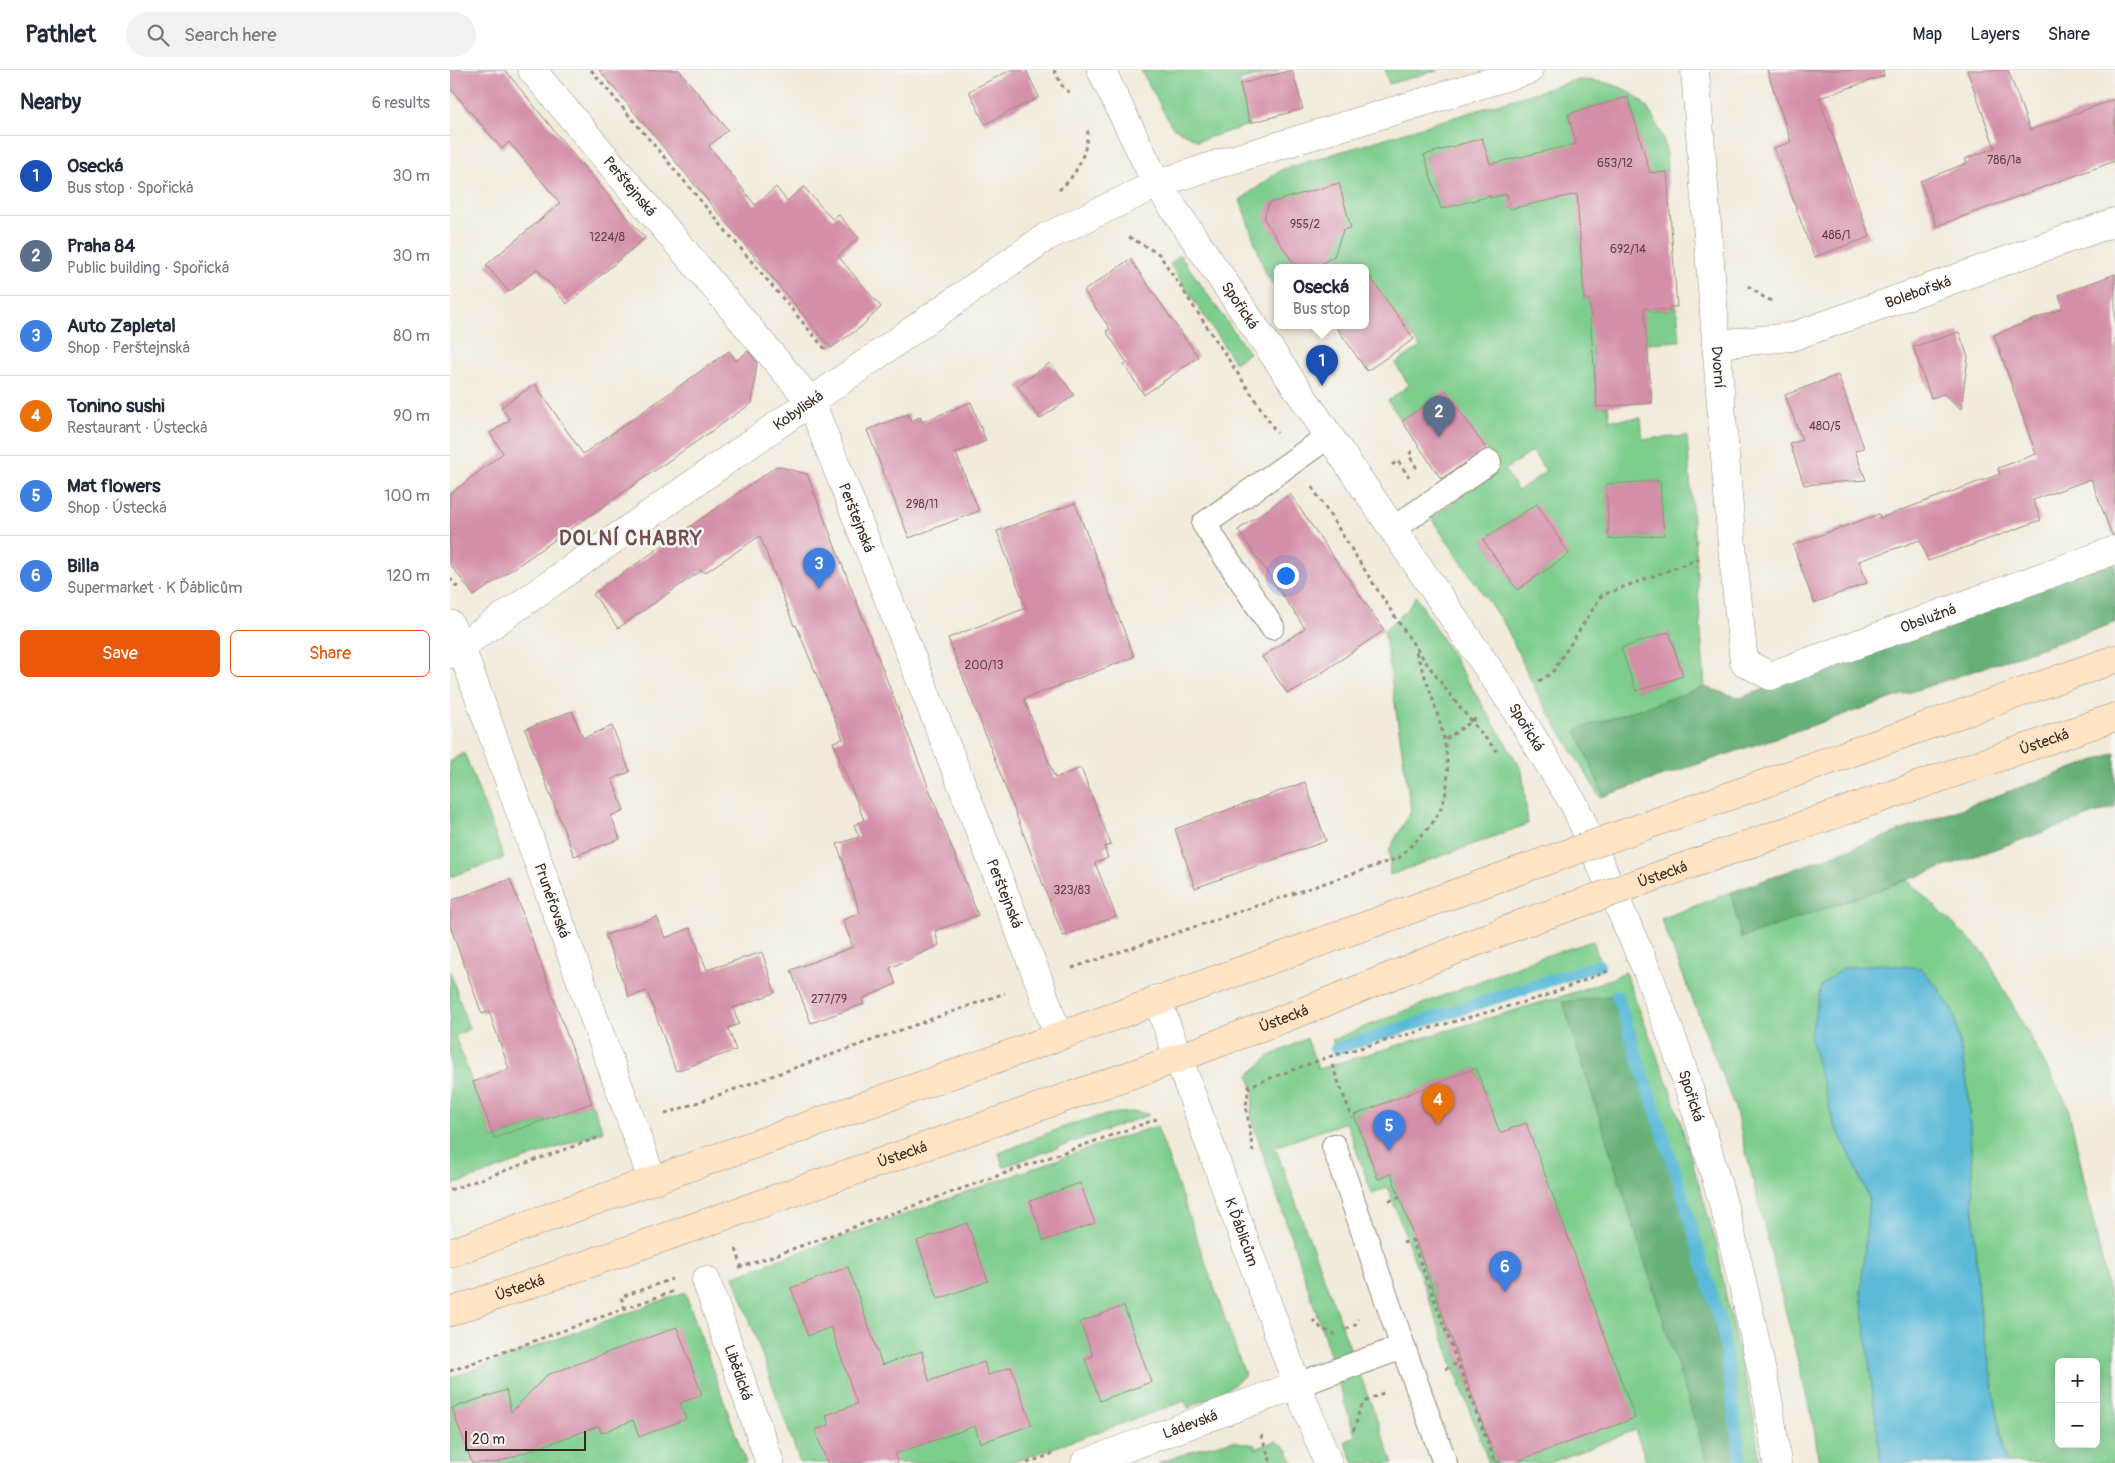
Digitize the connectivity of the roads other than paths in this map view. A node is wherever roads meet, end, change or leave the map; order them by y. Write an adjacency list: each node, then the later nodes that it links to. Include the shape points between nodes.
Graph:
1 (532, 70): 8 (street, Perštejnská)
2 (1101, 70): 5 (street, Spořická)
3 (1530, 70): 5 (street, Kobyliská)
4 (1695, 70): 7 (street, Dvorní)
5 (1157, 184): 8 (street, Kobyliská, via 1046,237); 9 (street, Spořická)
6 (2115, 222): 7 (street, Bolebořská, via 1791,337)
7 (1716, 344): 16 (street, Dvorní)
8 (811, 402): 14 (street, Kobyliská); 19 (street, Perštejnská)
9 (1329, 436): 11 (street, Spořická); 13 (lane, via 1204,524)
10 (1489, 462): 11 (lane)
11 (1393, 528): 32 (street, Spořická, via 1509,699 1575,806 1648,973 1677,1051 1729,1225 1769,1405)
12 (2115, 550): 16 (street, Obslužná, via 1770,676)
13 (1272, 627)
14 (454, 642): 22 (street, Prunéřovská)
15 (2115, 658): 18 (main road, bridge)
16 (1744, 662)
17 (2115, 717): 20 (main road, Ústecká, bridge, via 1520,924)
18 (1157, 999): 19 (main road); 20 (street, K Ďáblicům)
19 (1058, 1036): 22 (main road)
20 (1179, 1058): 25 (main road, Ústecká); 27 (street, K Ďáblicům)
21 (1334, 1146): 26 (lane)
22 (652, 1179): 23 (main road)
23 (450, 1253)
24 (706, 1280): 28 (street, Libědická)
25 (450, 1312)
26 (1403, 1347): 27 (lane); 31 (lane)
27 (1297, 1385): 29 (street, Ládevská); 30 (street, K Ďáblicům)
28 (770, 1463)
29 (1085, 1463)
30 (1328, 1463)
31 (1445, 1463)
32 (1776, 1463)

